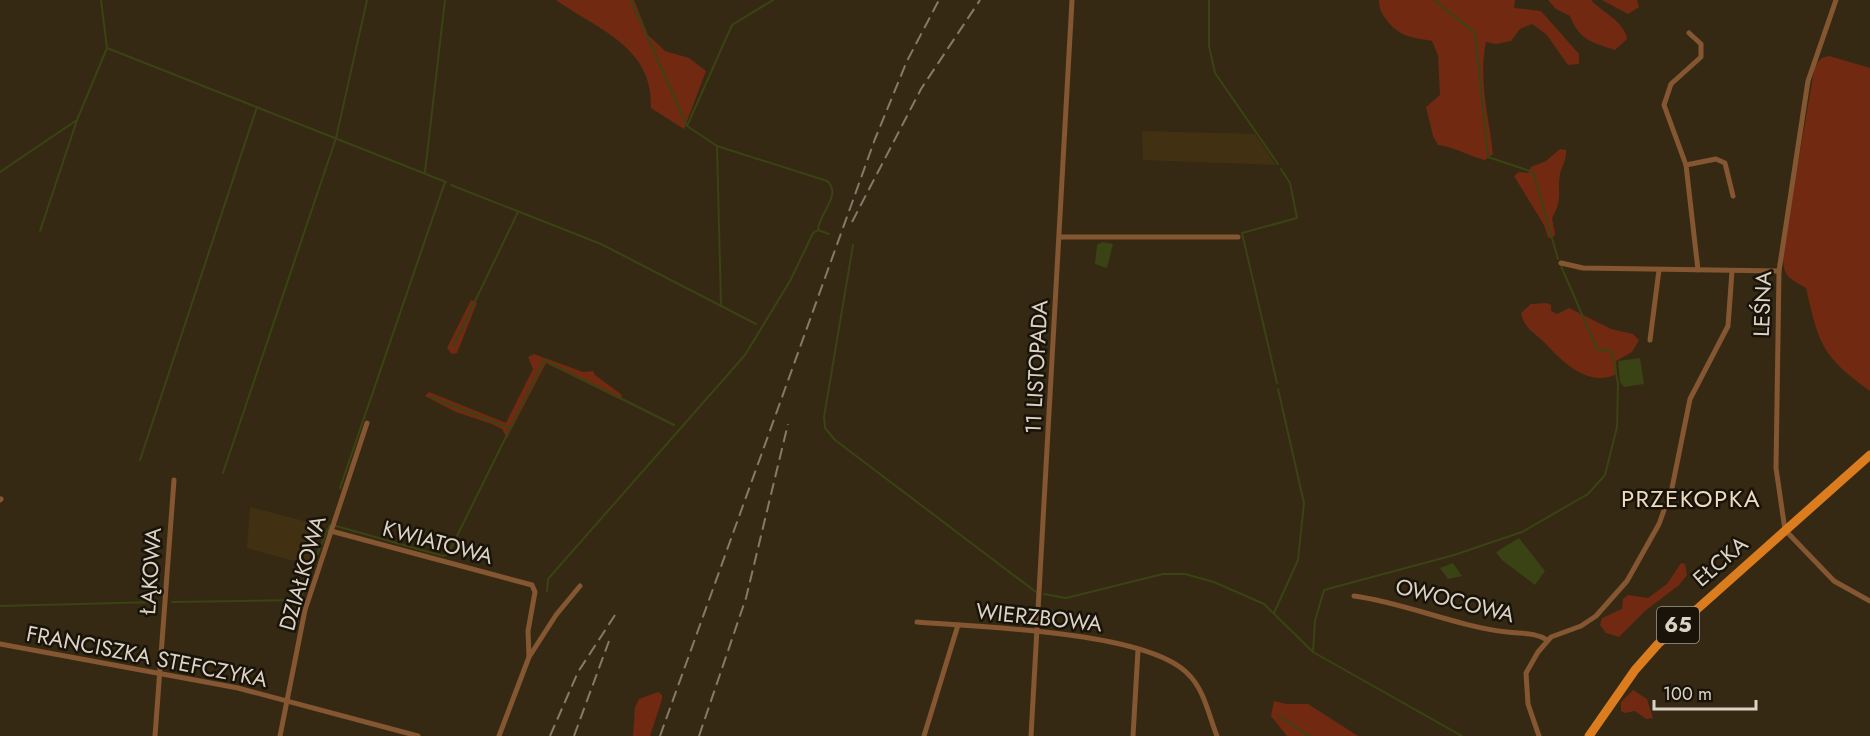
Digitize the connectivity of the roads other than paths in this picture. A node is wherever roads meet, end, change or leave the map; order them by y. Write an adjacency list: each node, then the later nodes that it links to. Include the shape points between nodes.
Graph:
1 (1072, 0): 6 (street, 11 LISTOPADA)
2 (1836, 0): 12 (street, LEŚNA, via 1808,81)
3 (1689, 33): 4 (street, via 1701,44 1701,57 1671,84 1664,105)
4 (1686, 165): 5 (street, via 1716,159 1725,163); 10 (street)
5 (1733, 196)
6 (1060, 237): 7 (street); 24 (street, 11 LISTOPADA)
7 (1238, 237)
8 (1561, 262): 9 (street, via 1583,268)
9 (1659, 270): 10 (street); 13 (street)
10 (1698, 270): 11 (street)
11 (1731, 271): 12 (street); 25 (street, via 1728,326 1690,399 1659,524 1627,581 1596,616)
12 (1779, 271): 17 (street, LEŚNA, via 1775,439 1778,495)
13 (1650, 340)
14 (367, 423): 18 (street, DZIAŁKOWA)
15 (1870, 455): 17 (main road, 65)
16 (174, 480): 29 (street, ŁĄKOWA)
17 (1785, 530): 21 (street, via 1834,581); 40 (main road, EŁCKA / 65, via 1658,644)
18 (331, 531): 28 (street, KWIATOWA, via 535,587 528,631); 30 (street, DZIAŁKOWA, via 305,610)
19 (580, 586): 28 (street, via 550,623)
20 (1354, 596): 25 (street, OWOCOWA, via 1385,600 1486,629 1539,635)
21 (1870, 601)
22 (917, 622): 23 (street, WIERZBOWA)
23 (958, 625): 24 (street, WIERZBOWA); 35 (street)
24 (1038, 632): 27 (street, WIERZBOWA, via 1089,637); 36 (street, 11 LISTOPADA)
25 (1547, 640): 39 (street, via 1526,673 1528,704)
26 (0, 644): 29 (street, FRANCISZKA STEFCZYKA)
27 (1138, 650): 37 (street); 38 (street, WIERZBOWA, via 1187,672 1198,688)
28 (530, 657): 34 (street)
29 (159, 674): 30 (street, FRANCISZKA STEFCZYKA); 31 (street, ŁĄKOWA)
30 (288, 700): 32 (street, DZIAŁKOWA); 33 (street, FRANCISZKA STEFCZYKA)
31 (155, 736)
32 (280, 736)
33 (418, 736)
34 (499, 736)
35 (924, 736)
36 (1031, 736)
37 (1133, 736)
38 (1217, 736)
39 (1539, 736)
40 (1589, 736)

